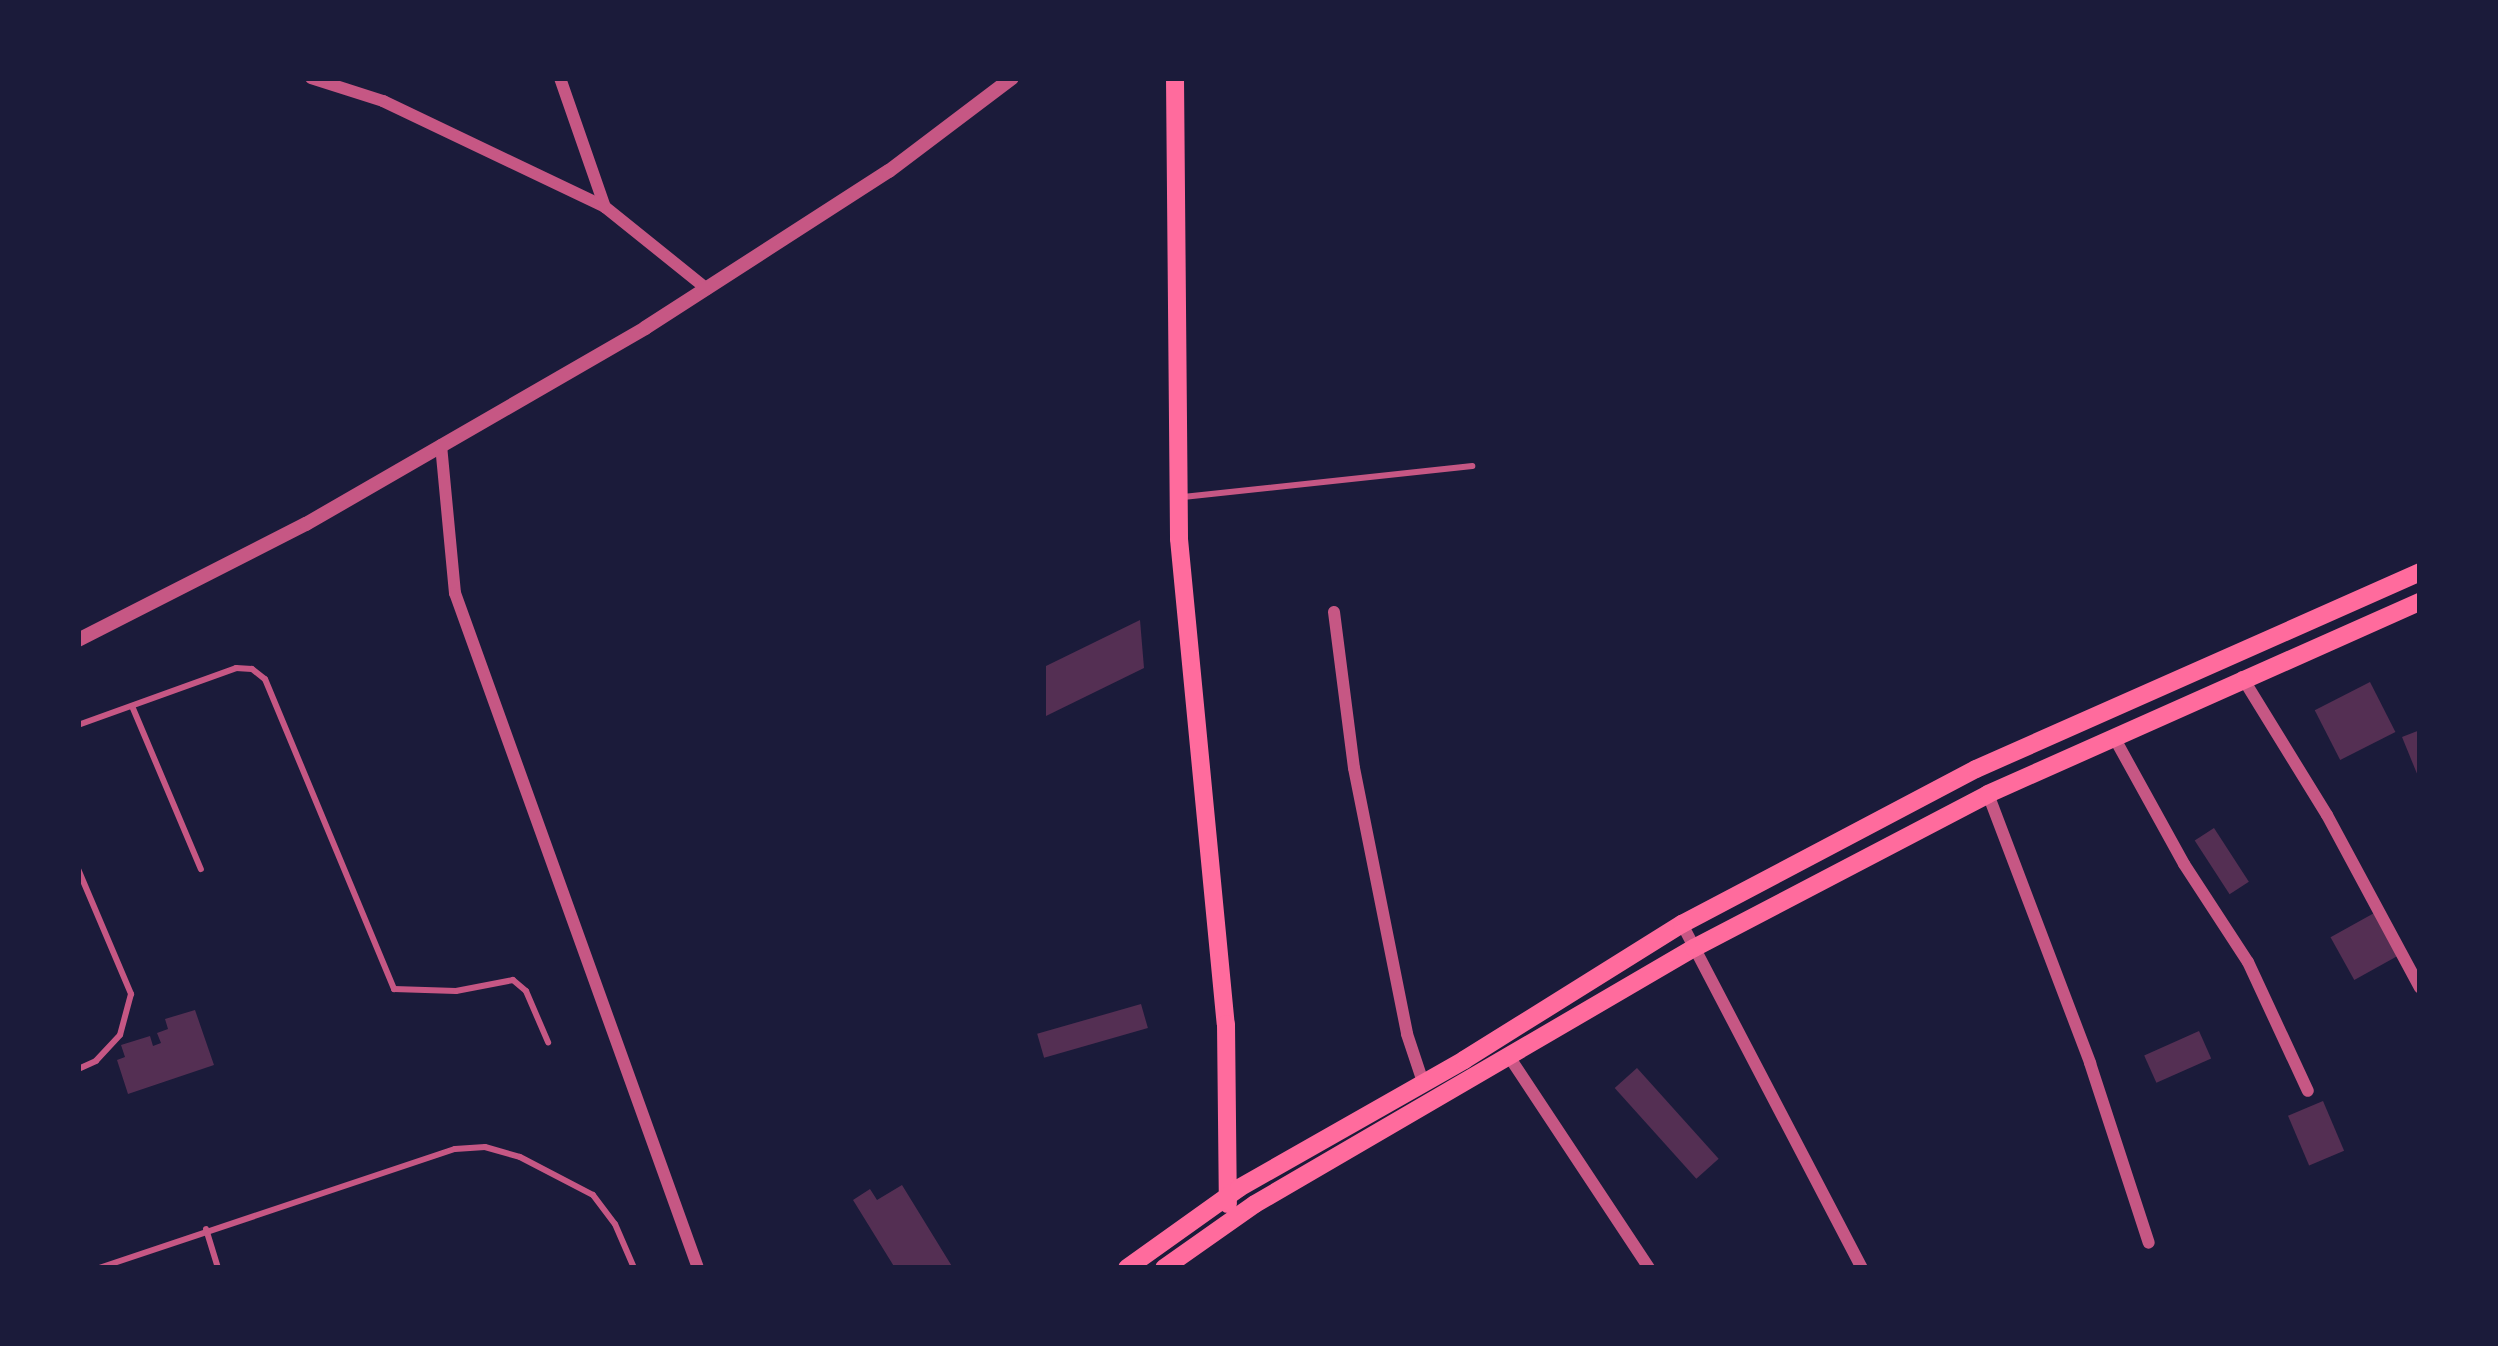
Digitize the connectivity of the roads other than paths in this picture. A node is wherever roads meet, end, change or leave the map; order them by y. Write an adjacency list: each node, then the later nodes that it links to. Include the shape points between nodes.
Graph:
1 (311, 78): 5 (street, via 383,101)
2 (560, 78): 5 (street)
3 (1012, 78): 6 (street, via 921,149)
4 (1175, 78): 9 (main road)
5 (604, 207): 6 (street)
6 (707, 289): 7 (street)
7 (441, 445): 13 (street, via 197,584); 36 (street, via 454,593)
8 (1472, 466): 9 (lane)
9 (1179, 497): 29 (main road, via 1226,1024)
10 (2420, 572): 21 (main road, via 1976,770)
11 (2420, 602): 14 (main road)
12 (1334, 612): 27 (street, via 1354,768)
13 (78, 640)
14 (2242, 677): 17 (main road); 23 (street)
15 (132, 706): 16 (lane); 20 (lane); 24 (lane, via 252,669 265,680 394,989 456,991 512,980 526,991)
16 (78, 725)
17 (2115, 739): 18 (main road); 28 (street, via 2248,962)
18 (1988, 794): 22 (main road); 32 (street)
19 (78, 869): 26 (lane, via 131,994 120,1036)
20 (201, 869)
21 (1682, 924): 22 (street); 27 (main road)
22 (1694, 948): 25 (main road); 40 (street)
23 (2420, 988)
24 (548, 1042)
25 (1510, 1058): 30 (main road); 39 (street)
26 (78, 1069)
27 (1423, 1082): 29 (main road)
28 (2308, 1091)
29 (1227, 1196): 30 (main road); 37 (main road)
30 (1230, 1220): 38 (main road)
31 (206, 1229): 33 (lane); 34 (lane); 35 (lane, via 455,1149 485,1147 593,1196)
32 (2150, 1243)
33 (99, 1268)
34 (218, 1268)
35 (634, 1268)
36 (698, 1268)
37 (1127, 1268)
38 (1164, 1268)
39 (1649, 1268)
40 (1862, 1268)

